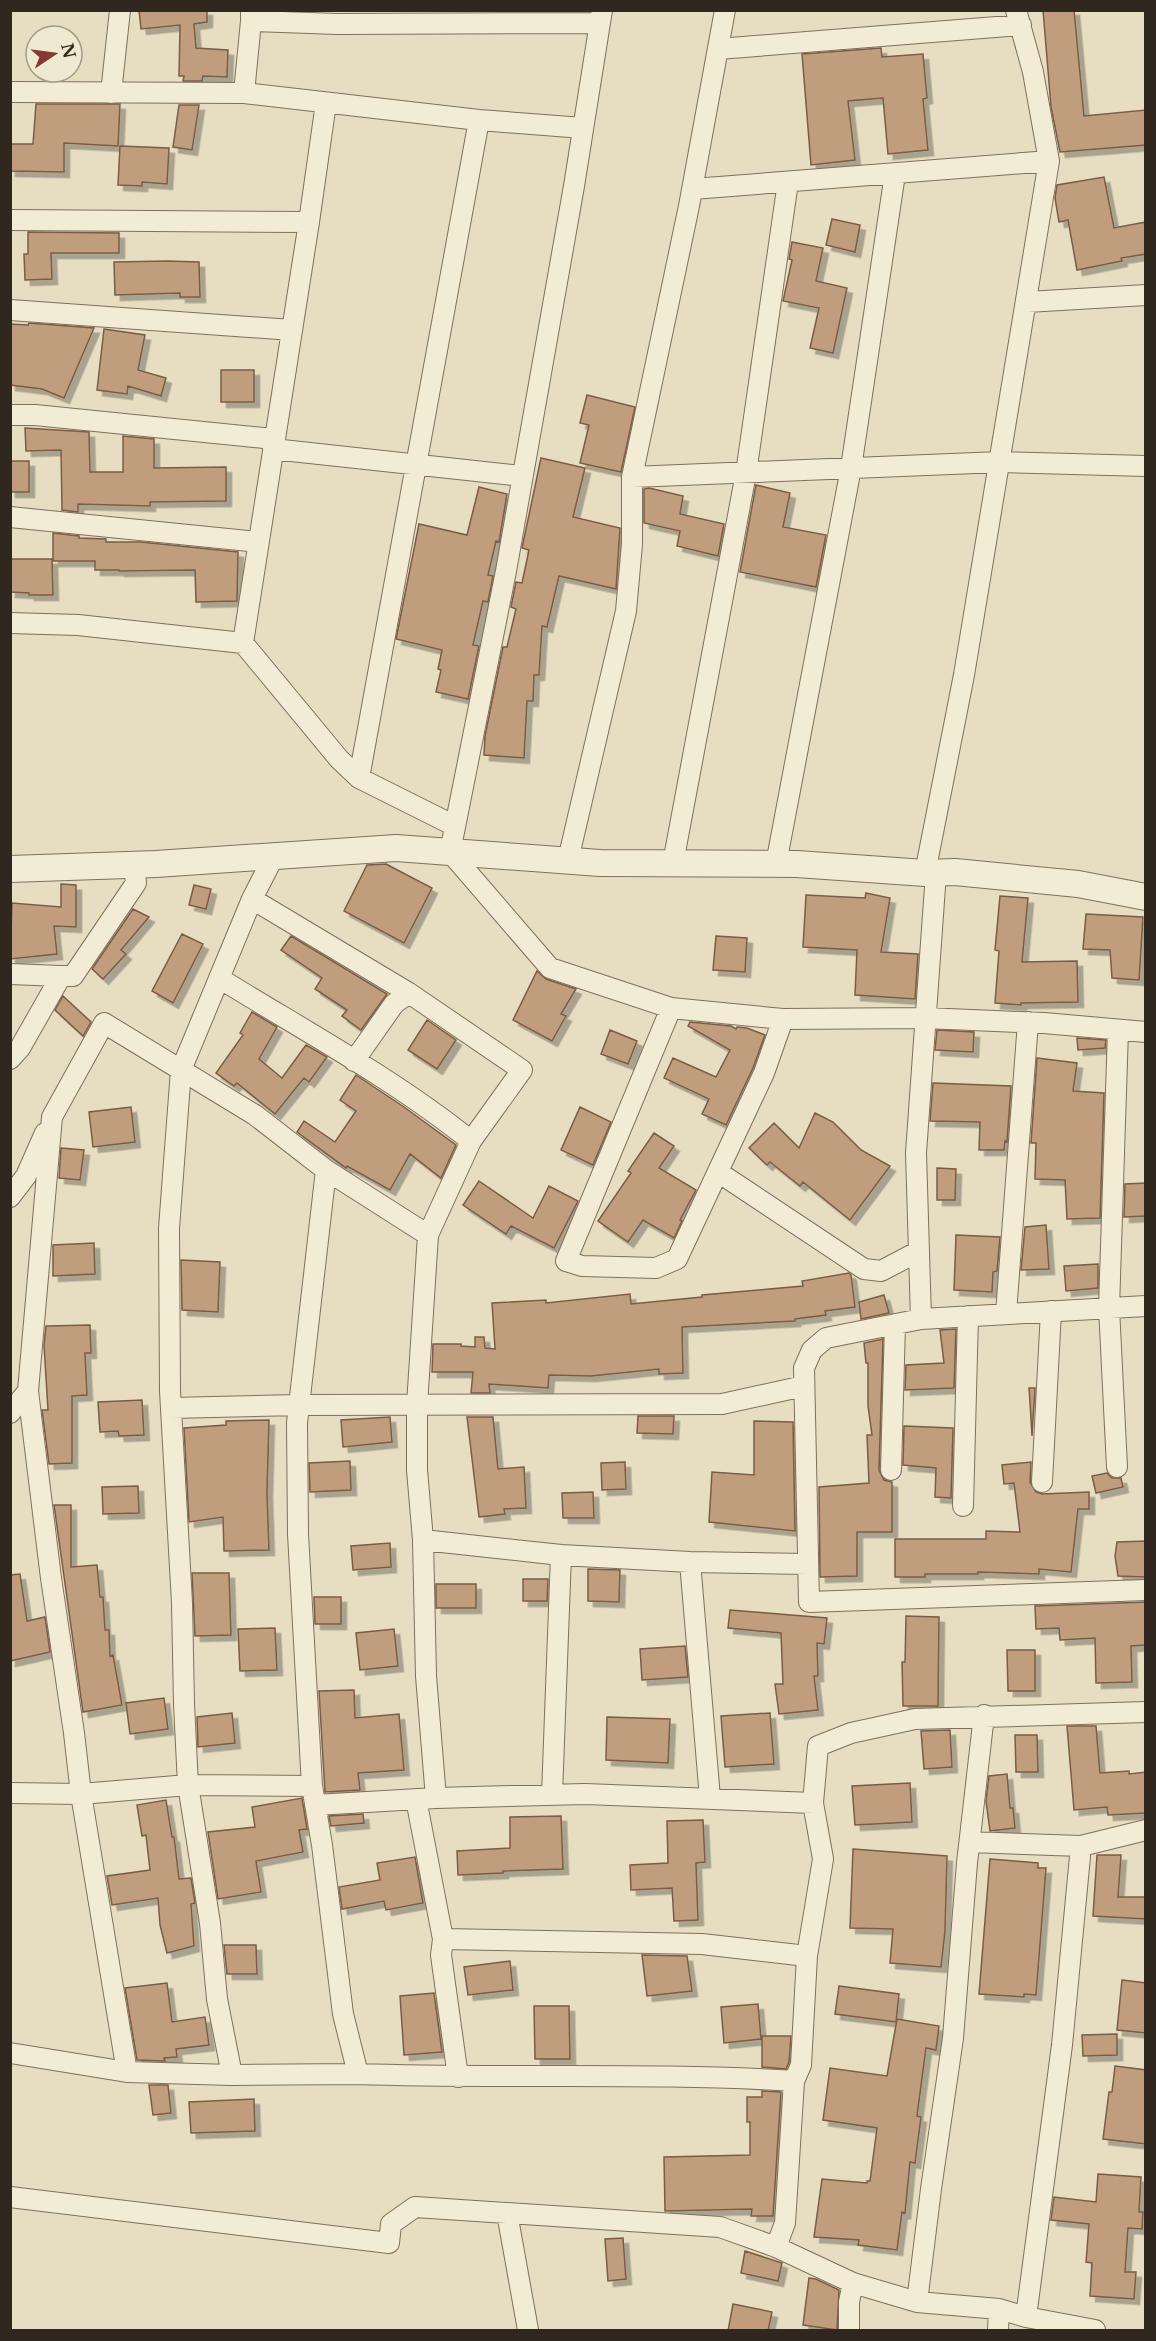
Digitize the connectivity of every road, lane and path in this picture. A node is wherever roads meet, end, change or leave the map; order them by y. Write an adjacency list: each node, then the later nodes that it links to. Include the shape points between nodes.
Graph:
1 (120, 10): 8 (street)
2 (725, 10): 6 (street)
3 (251, 16): 4 (street, via 337,24); 9 (street)
4 (601, 17): 12 (street)
5 (1018, 18): 6 (street); 13 (street)
6 (718, 49): 16 (street)
7 (10, 92): 8 (street)
8 (111, 93): 9 (street)
9 (243, 93): 10 (street)
10 (326, 103): 11 (street); 18 (street)
11 (479, 120): 12 (street); 26 (street)
12 (583, 128): 30 (street)
13 (1049, 161): 14 (street); 20 (street)
14 (895, 174): 15 (street); 28 (street)
15 (788, 182): 16 (street); 29 (street)
16 (693, 189): 31 (street)
17 (10, 220): 18 (street)
18 (309, 222): 22 (street)
19 (1146, 295): 20 (street)
20 (1026, 303): 25 (street)
21 (10, 310): 22 (street)
22 (292, 330): 24 (street)
23 (10, 415): 24 (street)
24 (274, 444): 26 (street); 33 (street)
25 (1000, 462): 27 (street); 28 (street); 45 (street)
26 (417, 465): 30 (street); 36 (street)
27 (1146, 466)
28 (851, 468): 29 (street); 42 (street)
29 (746, 473): 31 (street); 41 (street)
30 (522, 476): 37 (street)
31 (633, 477): 40 (street, via 626,611)
32 (10, 517): 33 (street)
33 (258, 542): 35 (street)
34 (10, 623): 35 (street, via 78,625)
35 (243, 643): 36 (street)
36 (359, 778): 37 (street)
37 (455, 826): 38 (street)
38 (450, 852): 39 (street, via 396,848); 40 (street); 52 (street, via 550,968)
39 (274, 856): 43 (street); 47 (street)
40 (568, 860): 41 (street)
41 (674, 863): 42 (street)
42 (776, 864): 45 (street)
43 (134, 865): 44 (street); 49 (street, via 136,883 73,976)
44 (10, 869)
45 (930, 873): 46 (street, via 1078,884); 53 (street)
46 (1146, 897)
47 (252, 899): 50 (street); 51 (street)
48 (10, 974): 49 (street)
49 (61, 976): 58 (street)
50 (219, 978): 59 (street); 60 (street)
51 (409, 993): 59 (street, via 394,1004); 62 (street, via 522,1070)
52 (671, 1008): 54 (street); 64 (street, via 566,1261 582,1266 656,1268 677,1259)
53 (925, 1018): 54 (street); 55 (street); 67 (street, via 916,1154)
54 (783, 1019): 64 (street, via 764,1073)
55 (1028, 1022): 56 (street); 71 (street)
56 (1118, 1030): 57 (street); 69 (street)
57 (1146, 1032)
58 (10, 1059)
59 (354, 1061): 62 (street)
60 (181, 1070): 61 (street, via 104,1023); 63 (street, via 255,1115); 79 (street, via 169,1228)
61 (52, 1117): 65 (street, via 26,1176); 76 (street)
62 (471, 1141): 66 (street)
63 (326, 1170): 66 (street); 77 (street)
64 (718, 1173): 67 (street, via 864,1269 881,1271)
65 (10, 1197)
66 (428, 1235): 78 (street)
67 (919, 1251): 73 (street)
68 (1146, 1305): 69 (street)
69 (1109, 1308): 70 (street); 81 (street)
70 (1052, 1311): 71 (street); 83 (street)
71 (1006, 1313): 72 (street)
72 (968, 1316): 73 (street); 84 (street)
73 (921, 1319): 74 (street)
74 (895, 1324): 75 (street, via 826,1338 812,1350 804,1368); 82 (street)
75 (804, 1386): 78 (street, via 722,1404); 88 (street)
76 (28, 1391): 80 (street); 94 (street)
77 (299, 1405): 78 (street); 79 (street); 95 (street, via 298,1534)
78 (417, 1405): 85 (street)
79 (171, 1408): 92 (street)
80 (10, 1413)
81 (1117, 1467)
82 (891, 1470)
83 (1042, 1482)
84 (963, 1506)
85 (423, 1540): 86 (street); 97 (street, via 426,1676)
86 (561, 1555): 87 (street); 96 (street)
87 (690, 1562): 88 (street); 98 (street)
88 (808, 1564): 89 (street, via 809,1602)
89 (1146, 1590)
90 (1146, 1712): 91 (street)
91 (984, 1716): 100 (street, via 915,1719 851,1733 818,1746); 102 (street)
92 (188, 1785): 94 (street); 95 (street); 109 (street, via 210,1923 217,1999)
93 (10, 1794): 94 (street)
94 (81, 1794): 107 (street)
95 (313, 1795): 99 (street); 108 (street, via 343,2014)
96 (552, 1795): 97 (street); 98 (street)
97 (436, 1798): 99 (street)
98 (710, 1798): 100 (street)
99 (416, 1799): 104 (street)
100 (813, 1803): 105 (street, via 823,1859)
101 (1146, 1830): 103 (street)
102 (970, 1842): 103 (street); 116 (street, via 953,2038)
103 (1081, 1846): 118 (street, via 1062,2045)
104 (443, 1939): 105 (street, via 702,1944); 110 (street, via 441,1954)
105 (807, 1956): 111 (street, via 801,2065)
106 (10, 2053): 107 (street)
107 (127, 2073): 109 (street)
108 (358, 2074): 109 (street); 110 (street)
109 (232, 2075)
110 (458, 2078): 111 (street, via 725,2077)
111 (794, 2081): 114 (street, via 784,2223)
112 (10, 2197): 113 (street, via 389,2243 391,2224 415,2207)
113 (507, 2213): 114 (street, via 720,2227); 119 (street)
114 (776, 2247): 115 (street)
115 (853, 2283): 116 (street); 120 (street)
116 (917, 2302): 117 (street)
117 (999, 2309): 118 (street); 121 (street)
118 (1026, 2317): 122 (street)
119 (528, 2331)
120 (849, 2331)
121 (998, 2331)
122 (1095, 2331)

